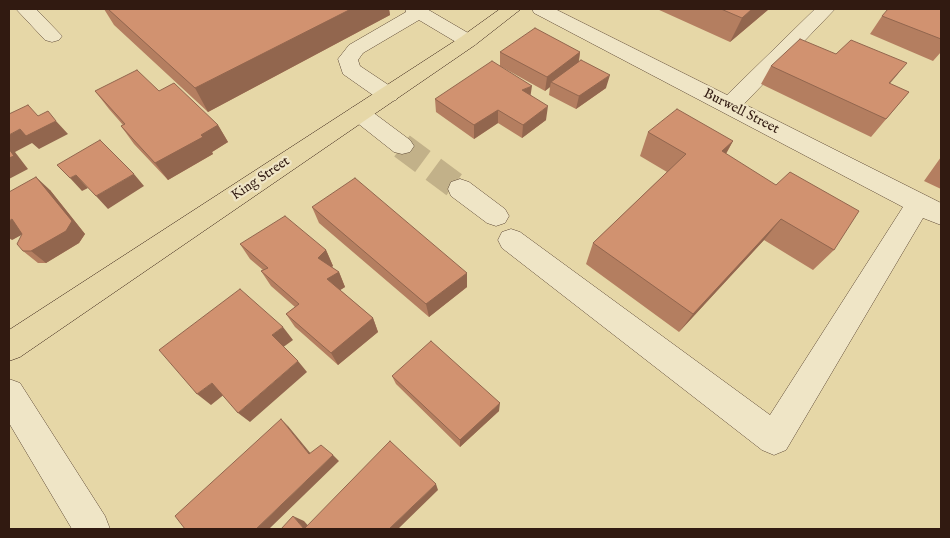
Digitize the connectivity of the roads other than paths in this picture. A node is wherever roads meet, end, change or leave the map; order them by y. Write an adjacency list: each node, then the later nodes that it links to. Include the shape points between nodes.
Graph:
1 (25, 9): 6 (street)
2 (512, 9): 7 (main road, King Street)
3 (540, 9): 9 (street, Burwell Street)
4 (826, 9): 9 (street)
5 (417, 10): 7 (street); 8 (street, via 356,49 348,59 350,69)
6 (52, 36)
7 (468, 41): 8 (main road, King Street)
8 (388, 95): 10 (main road, King Street)
9 (729, 106): 13 (street, Burwell Street)
10 (359, 114): 11 (street); 14 (main road, King Street)
11 (402, 146)
12 (460, 189): 13 (street, via 504,228 774,438)
13 (930, 209)
14 (9, 347)
15 (9, 394): 16 (street)
16 (92, 529)

